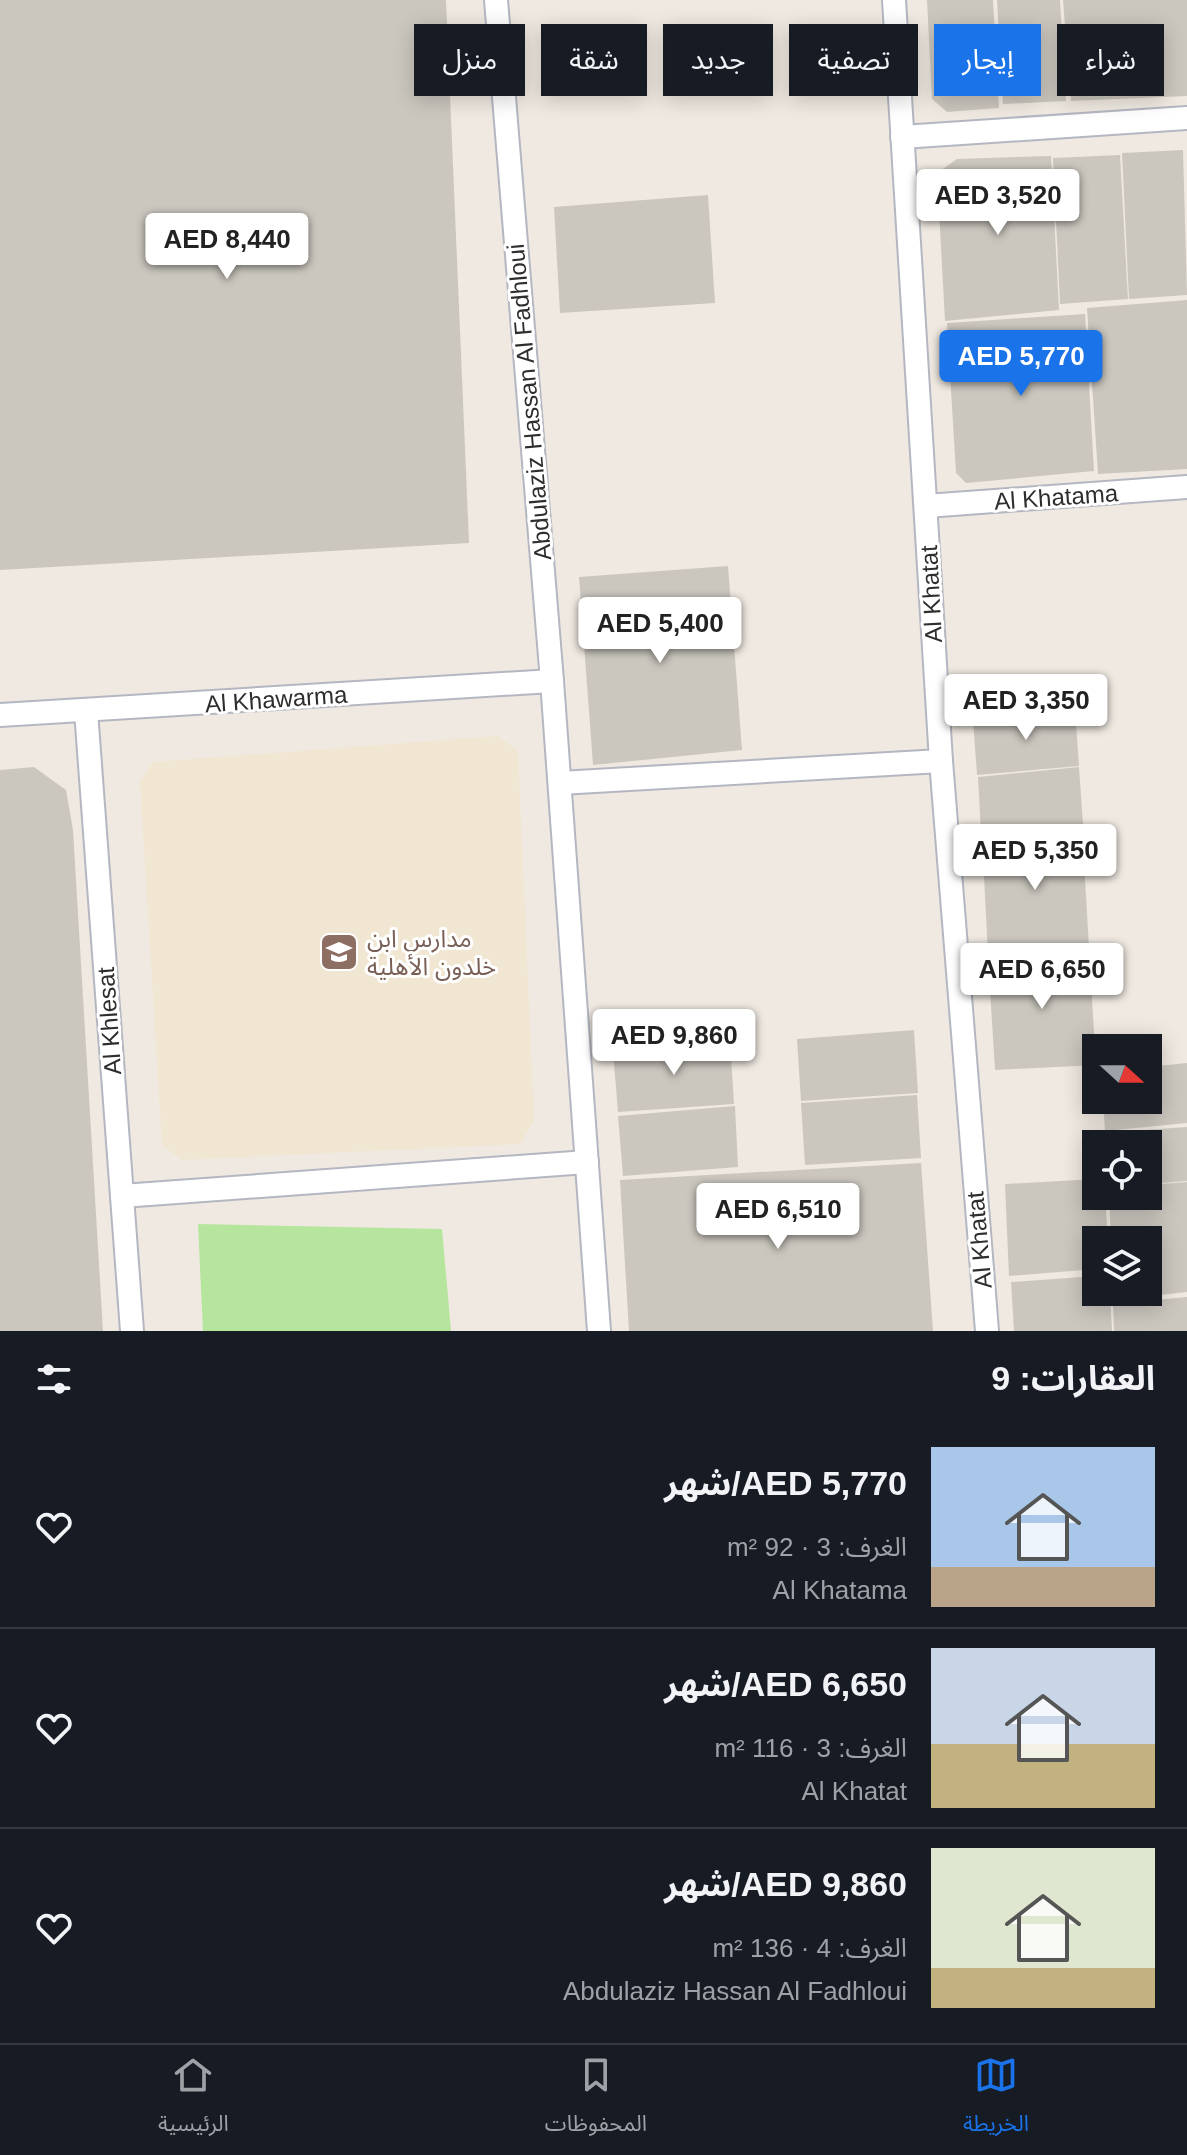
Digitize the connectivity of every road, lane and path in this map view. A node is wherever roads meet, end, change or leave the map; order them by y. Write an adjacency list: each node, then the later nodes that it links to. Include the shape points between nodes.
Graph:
1 (496, 0): 7 (street, Abdulaziz Hassan Al Fadhloui)
2 (894, 0): 4 (street, Al Khatat)
3 (1187, 118): 4 (street)
4 (902, 137): 6 (street, Al Khatat)
5 (1187, 487): 6 (street, Al Khatama)
6 (926, 506): 10 (street, Al Khatat)
7 (552, 681): 8 (street, Al Khawarma); 11 (street, Abdulaziz Hassan Al Fadhloui)
8 (86, 711): 9 (street, Al Khawarma); 13 (street, Al Khlesat)
9 (0, 715)
10 (941, 761): 11 (street); 16 (street, Al Khatat)
11 (560, 783): 12 (street, Abdulaziz Hassan Al Fadhloui)
12 (587, 1162): 13 (street); 15 (street, Abdulaziz Hassan Al Fadhloui)
13 (122, 1196): 14 (street, Al Khlesat)
14 (132, 1331)
15 (599, 1331)
16 (987, 1331)

